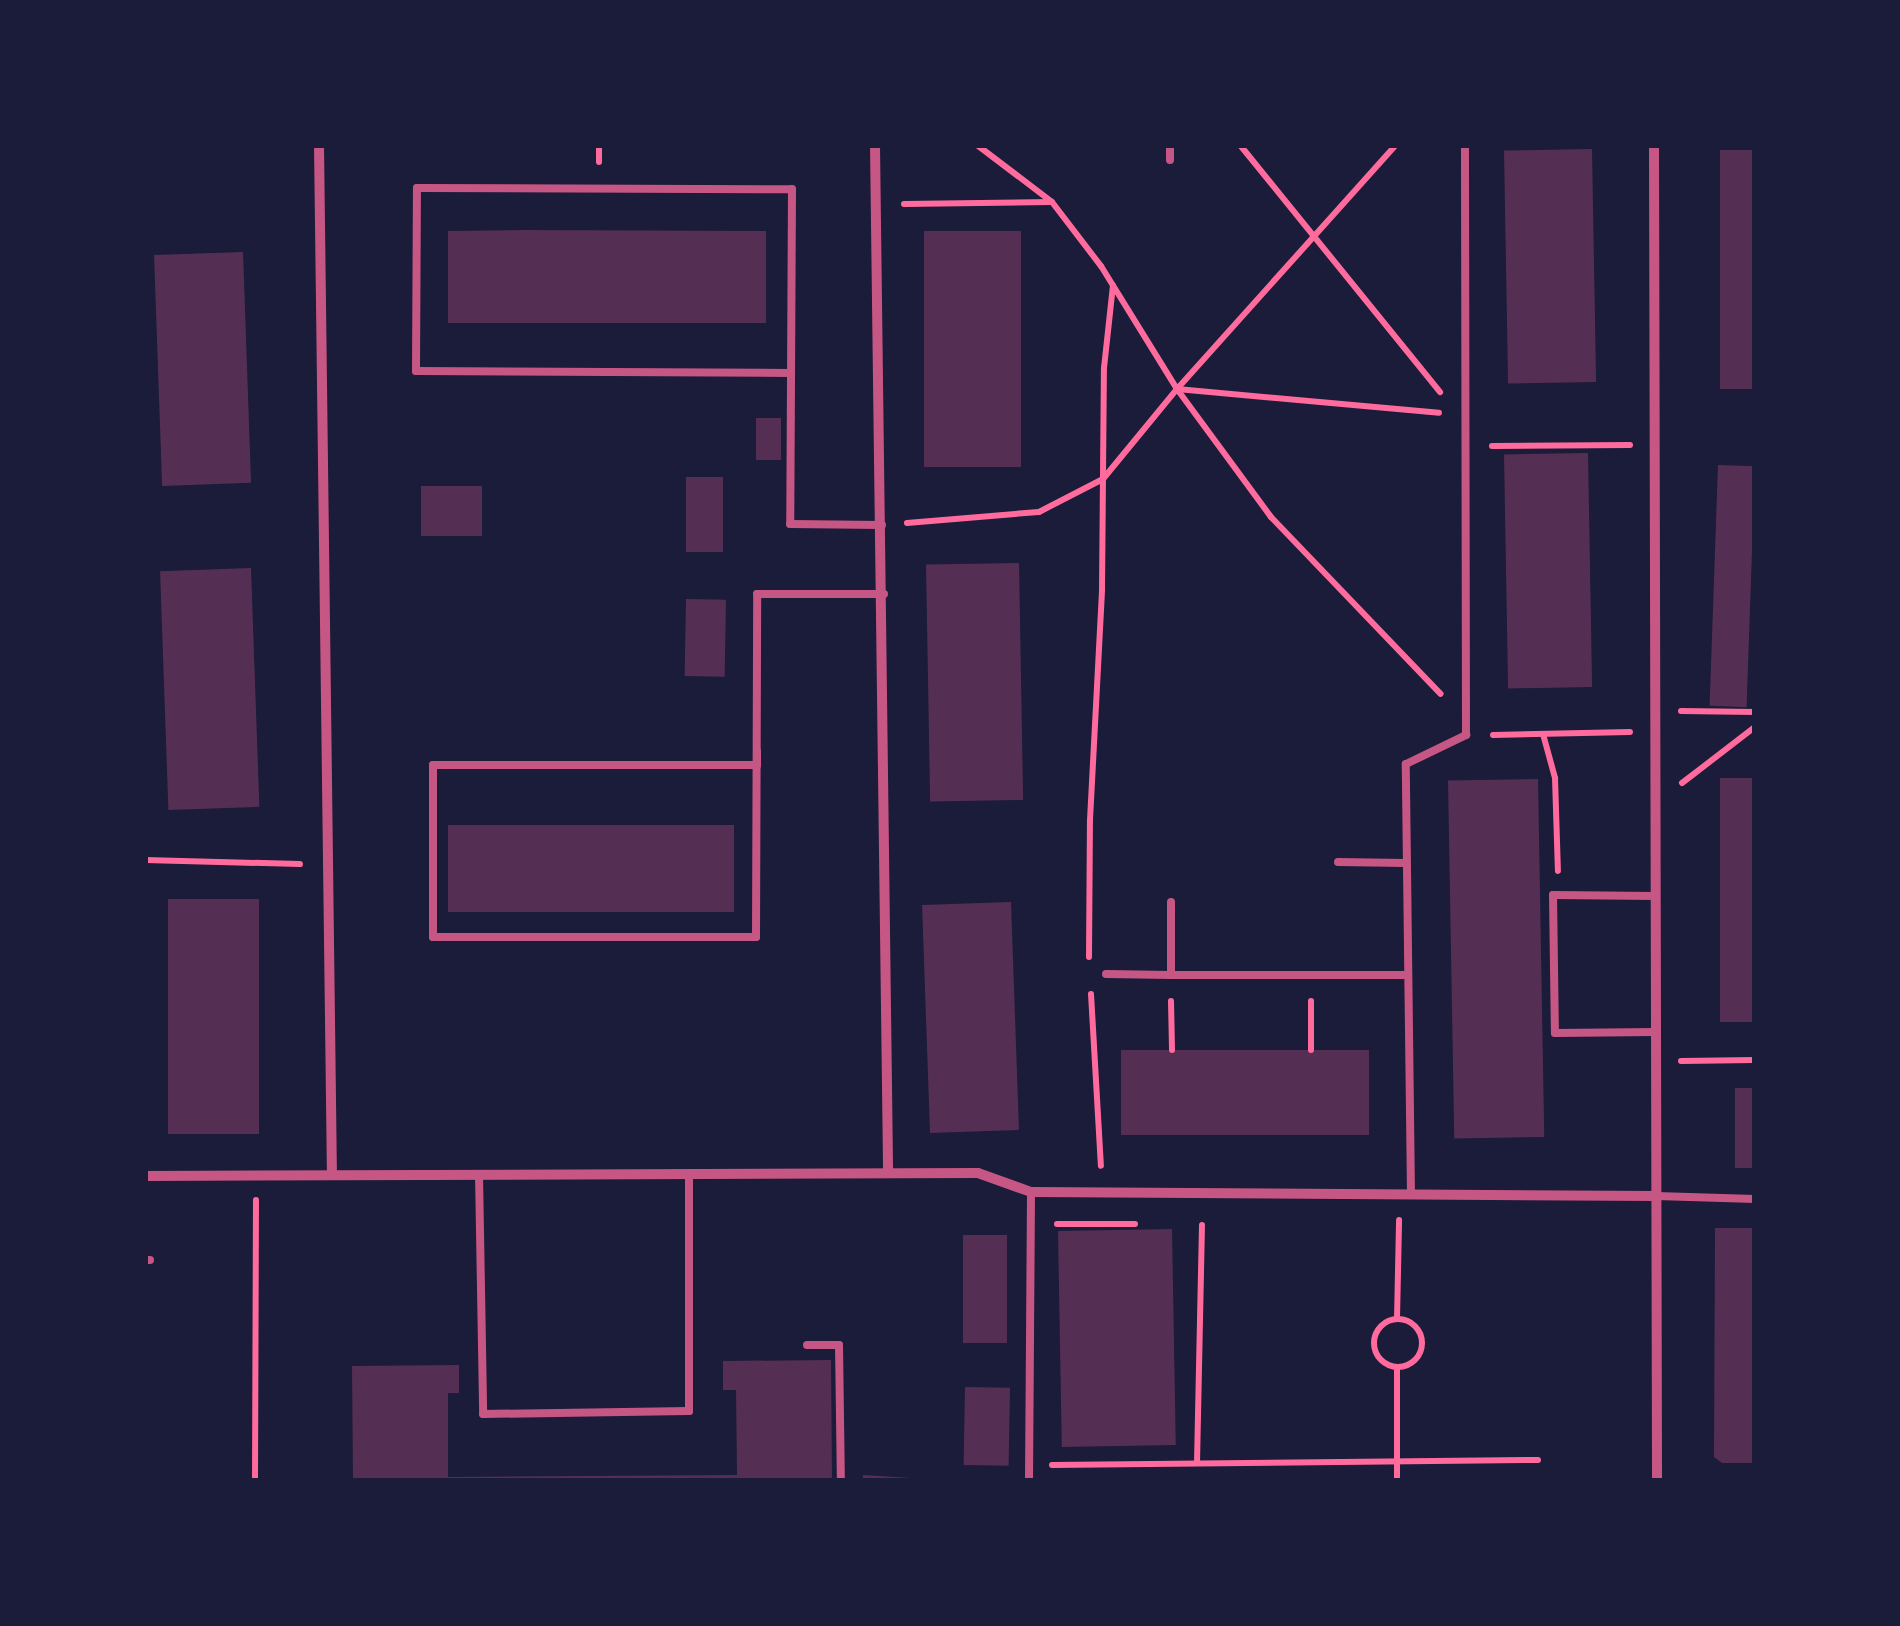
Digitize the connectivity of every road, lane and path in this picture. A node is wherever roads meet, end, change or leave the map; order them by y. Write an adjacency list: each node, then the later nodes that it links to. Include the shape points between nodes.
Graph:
1 (319, 145): 34 (street)
2 (875, 145): 11 (street)
3 (978, 145): 10 (path)
4 (1170, 145): 9 (lane)
5 (1240, 145): 12 (path)
6 (1396, 145): 12 (path)
7 (1465, 145): 18 (lane)
8 (1654, 145): 17 (street)
9 (1170, 160)
10 (1052, 202): 11 (path); 13 (path)
11 (876, 204): 20 (street)
12 (1315, 236): 15 (path); 16 (path)
13 (1113, 285): 15 (path); 19 (path)
14 (791, 373): 14 (lane, via 792,189 417,188 416,371); 20 (lane, via 790,524)
15 (1177, 389): 18 (path, via 1445,413); 19 (path); 24 (path, via 1271,517)
16 (1445, 398)
17 (1654, 444): 18 (path); 36 (street)
18 (1466, 447): 24 (lane)
19 (1103, 479): 20 (path, via 1039,512); 38 (path)
20 (882, 525): 21 (street)
21 (884, 594): 29 (lane, via 757,594); 49 (street)
22 (1681, 711): 23 (path)
23 (1755, 712)
24 (1466, 720): 28 (lane)
25 (1755, 727): 30 (path)
26 (1630, 732): 27 (path)
27 (1543, 734): 28 (path); 35 (path, via 1555,778)
28 (1466, 735): 33 (lane, via 1406,764)
29 (756, 751): 29 (lane, via 756,770 756,937 433,937 433,766 452,766 471,766 490,766 509,766 528,766 547,766 566,766 585,766 604,766 623,766 642,766 662,766 680,766 700,766 718,766 738,766 756,766)
30 (1681, 784)
31 (145, 860): 34 (path)
32 (1338, 862): 33 (lane)
33 (1406, 863): 42 (lane)
34 (326, 864): 52 (street)
35 (1560, 896): 36 (lane); 44 (lane, via 1553,896 1555,1033)
36 (1656, 896): 44 (street)
37 (1171, 902): 40 (lane)
38 (1089, 964)
39 (1106, 974): 40 (lane)
40 (1171, 975): 41 (lane); 45 (path)
41 (1312, 975): 42 (lane); 46 (path)
42 (1407, 975): 57 (lane)
43 (1090, 984): 56 (path)
44 (1656, 1032): 58 (street)
45 (1172, 1050)
46 (1310, 1050)
47 (1755, 1060): 48 (path)
48 (1680, 1061)
49 (888, 1172): 50 (street); 55 (street, via 978,1173)
50 (690, 1173): 51 (street); 51 (lane, via 690,1410 483,1414)
51 (479, 1174): 52 (street)
52 (332, 1175): 53 (street)
53 (145, 1176)
54 (256, 1189): 68 (path)
55 (1032, 1192): 56 (street); 67 (lane)
56 (1100, 1192): 57 (street)
57 (1404, 1194): 58 (street); 61 (path)
58 (1656, 1196): 59 (lane); 72 (street)
59 (1755, 1200)
60 (1202, 1224): 66 (path)
61 (1397, 1319): 63 (path, via 1379,1328 1374,1340 1377,1357); 63 (path, via 1414,1324 1422,1344 1414,1362)
62 (807, 1345): 69 (lane, via 839,1344)
63 (1397, 1368): 64 (path)
64 (1397, 1460): 65 (path); 66 (path); 71 (path)
65 (1538, 1460)
66 (1196, 1463): 67 (path)
67 (1031, 1466): 70 (lane)
68 (255, 1481)
69 (841, 1481)
70 (1029, 1481)
71 (1397, 1481)
72 (1657, 1481)

